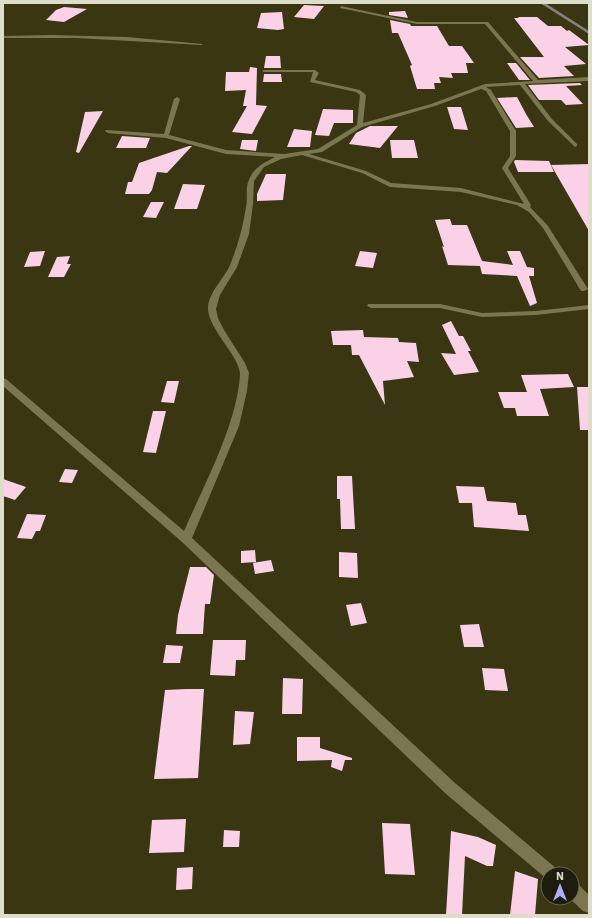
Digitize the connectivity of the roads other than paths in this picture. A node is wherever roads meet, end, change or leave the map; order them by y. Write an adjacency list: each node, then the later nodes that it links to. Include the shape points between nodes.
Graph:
1 (542, 3): 3 (main road)
2 (341, 8): 8 (street, via 417,23 486,23)
3 (589, 33)
4 (3, 37): 5 (street)
5 (201, 44)
6 (265, 72): 12 (street, via 314,71 316,73 312,81 361,93 363,95)
7 (589, 79): 8 (street)
8 (536, 81): 9 (street)
9 (521, 82): 10 (street); 15 (street, via 550,120)
10 (481, 87): 12 (street, via 433,105); 18 (street, via 488,90 513,131 514,156 505,168 528,205)
11 (177, 99): 14 (street)
12 (360, 126): 16 (street, via 320,151)
13 (108, 131): 14 (street)
14 (166, 136): 17 (street, via 226,152)
15 (575, 145)
16 (301, 154): 17 (street); 18 (street, via 364,172 390,185 461,190 508,200)
17 (285, 155): 22 (street, via 262,166 253,176 245,234 233,267 216,295 212,309 217,324 245,373 234,426)
18 (526, 207): 19 (street, via 546,227)
19 (587, 298): 20 (street, via 536,313 482,315 440,306)
20 (371, 306)
21 (3, 381): 22 (street)
22 (186, 539): 23 (street, via 450,788)
23 (543, 866)
24 (580, 897): 25 (street)
25 (589, 905)

